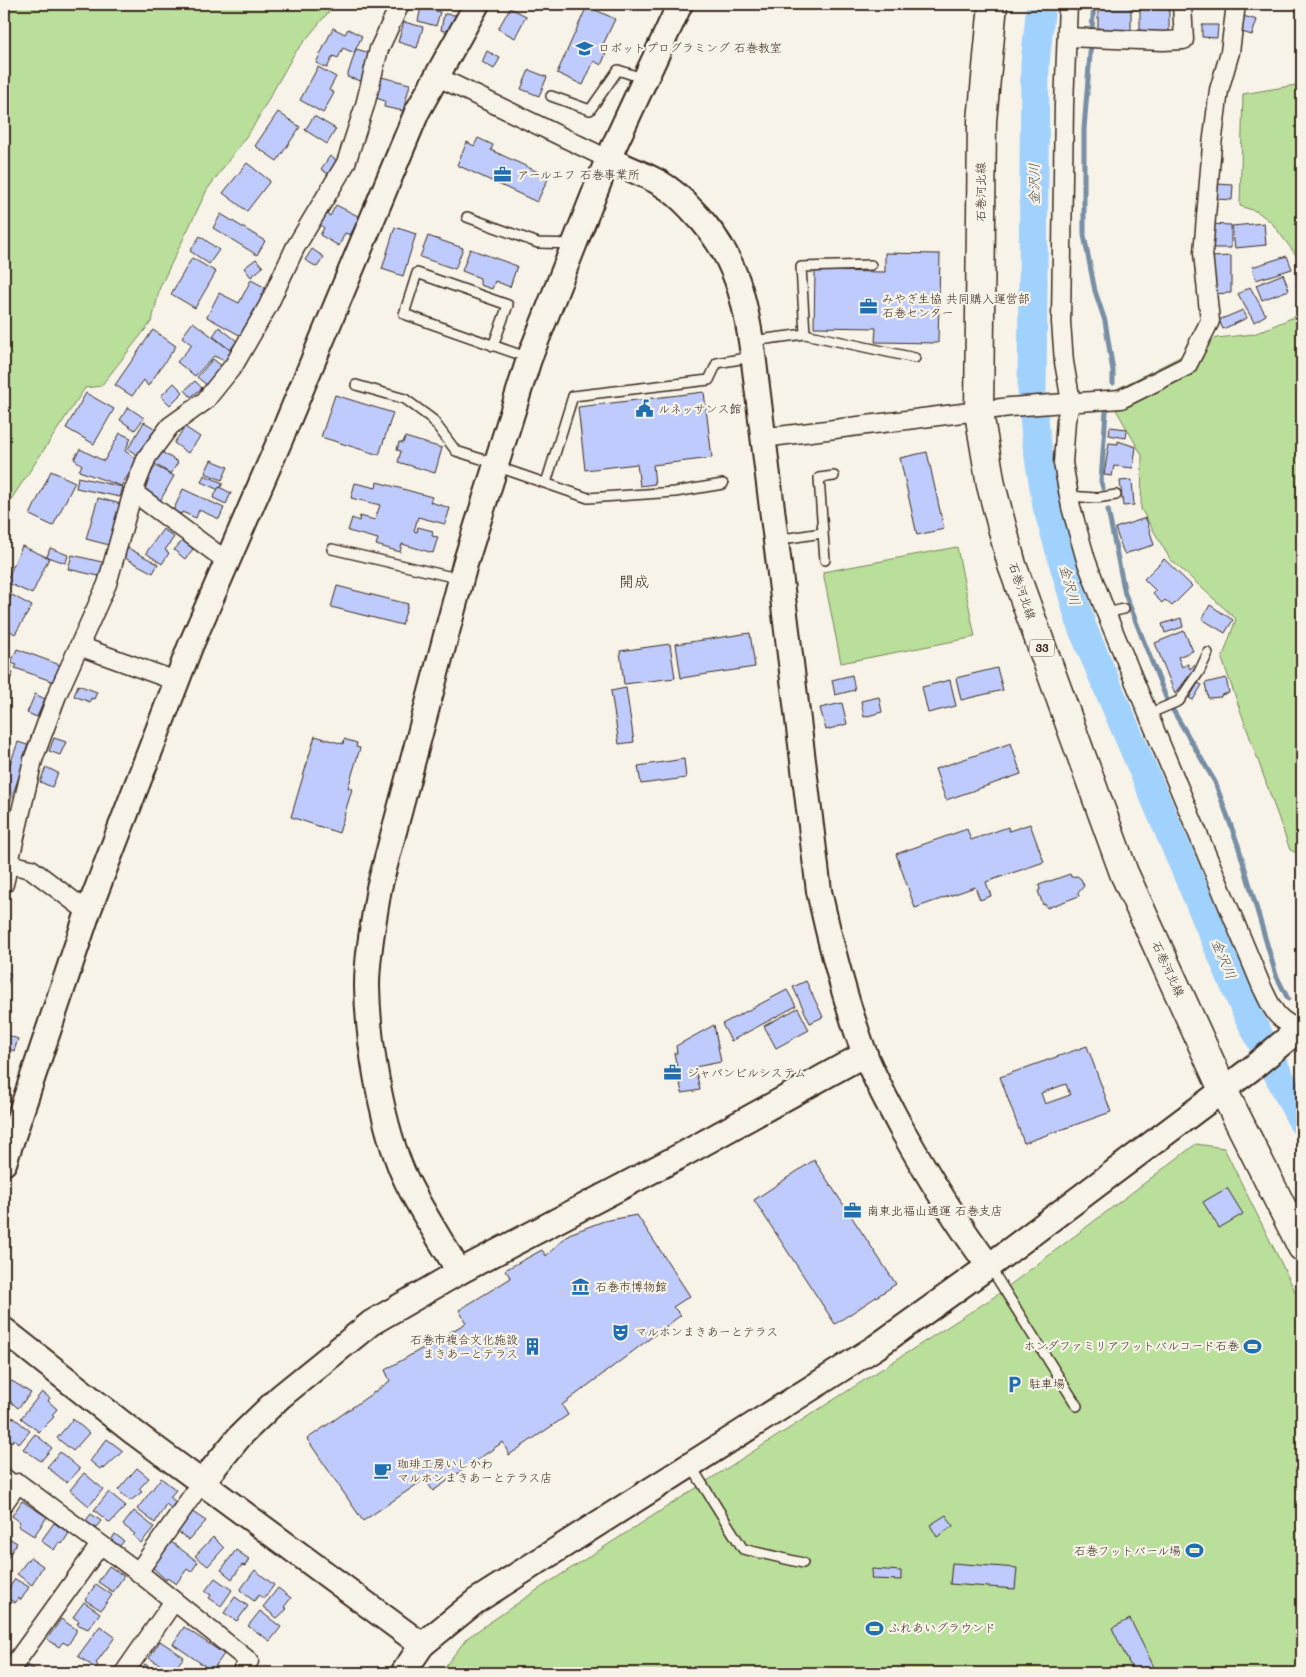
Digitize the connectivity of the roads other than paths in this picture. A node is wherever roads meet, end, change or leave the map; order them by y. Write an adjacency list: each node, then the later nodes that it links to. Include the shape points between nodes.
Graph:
1 (400, 4): 29 (street, via 379,49 346,163 295,248 268,306 234,365 205,401 170,426 147,457)
2 (477, 4): 9 (street)
3 (680, 4): 10 (street)
4 (994, 4): 23 (main road, 石巻河北線 / 33, via 982,121)
5 (1068, 4): 8 (street)
6 (1236, 4): 22 (street, via 1230,52 1219,90 1211,155 1203,253 1210,321 1187,366 1121,399)
7 (1182, 5): 8 (street, via 1184,40 1163,42)
8 (1071, 37): 22 (street, via 1061,322)
9 (438, 78): 12 (street); 36 (street, via 413,120)
10 (645, 79): 11 (lane, via 618,70 590,110); 12 (street)
11 (551, 96)
12 (608, 159): 14 (street); 18 (street, via 661,184 683,200 720,242 744,301)
13 (467, 217): 14 (lane, via 538,243)
14 (575, 244): 19 (street)
15 (871, 265): 16 (lane, via 801,267)
16 (805, 334): 18 (lane); 20 (lane)
17 (493, 346): 17 (lane, via 404,314 417,273 508,305); 19 (lane)
18 (752, 349): 24 (street); 27 (lane, via 717,363 708,380 573,396)
19 (529, 358): 25 (street)
20 (915, 358)
21 (356, 385): 25 (lane, via 405,400 432,419 456,451)
22 (1065, 403): 23 (street); 31 (street, via 1063,463)
23 (979, 413): 24 (street); 49 (main road, 石巻河北線 / 33, via 991,485 1012,565 1124,874)
24 (763, 438): 33 (street)
25 (497, 464): 27 (lane); 37 (street)
26 (834, 476): 32 (lane, via 818,478)
27 (546, 483): 28 (lane, via 588,498 675,492)
28 (723, 484)
29 (133, 492): 36 (street); 40 (street, via 107,584)
30 (1116, 495): 31 (lane, via 1096,498)
31 (1069, 496): 39 (street, via 1086,560)
32 (822, 534): 33 (lane); 35 (lane)
33 (775, 540): 48 (street, via 819,891 840,980)
34 (332, 550): 37 (lane)
35 (826, 560)
36 (228, 562): 42 (street)
37 (461, 579): 53 (street, via 379,888 367,986 371,1047 400,1166)
38 (1124, 609): 39 (lane)
39 (1106, 613): 43 (street)
40 (79, 646): 42 (street); 44 (street, via 33,760)
41 (1208, 653): 43 (lane, via 1179,701)
42 (176, 681): 46 (street)
43 (1154, 711): 47 (street, via 1223,897 1274,1011 1285,1024)
44 (10, 864): 45 (street); 46 (street, via 32,869)
45 (4, 884)
46 (88, 912): 50 (street)
47 (1297, 1031): 49 (street)
48 (865, 1054): 52 (street, via 921,1163 963,1232); 53 (street)
49 (1223, 1090): 51 (main road, 石巻河北線 / 33); 52 (street)
50 (4, 1163)
51 (1302, 1247)
52 (989, 1266): 55 (lane); 56 (street, via 876,1347)
53 (459, 1272): 58 (street, via 371,1323 325,1358 240,1436)
54 (4, 1330): 58 (street)
55 (1077, 1406)
56 (690, 1465): 62 (lane, via 743,1549); 65 (street, via 476,1601)
57 (4, 1472): 59 (lane)
58 (202, 1482): 63 (street); 65 (street)
59 (18, 1483): 60 (street); 61 (street)
60 (4, 1503)
61 (100, 1545): 63 (street); 66 (street)
62 (803, 1563)
63 (138, 1572): 64 (street)
64 (174, 1601): 67 (street); 68 (street, via 249,1661)
65 (422, 1645): 69 (street)
66 (8, 1673)
67 (124, 1673)
68 (240, 1673)
69 (403, 1673)

